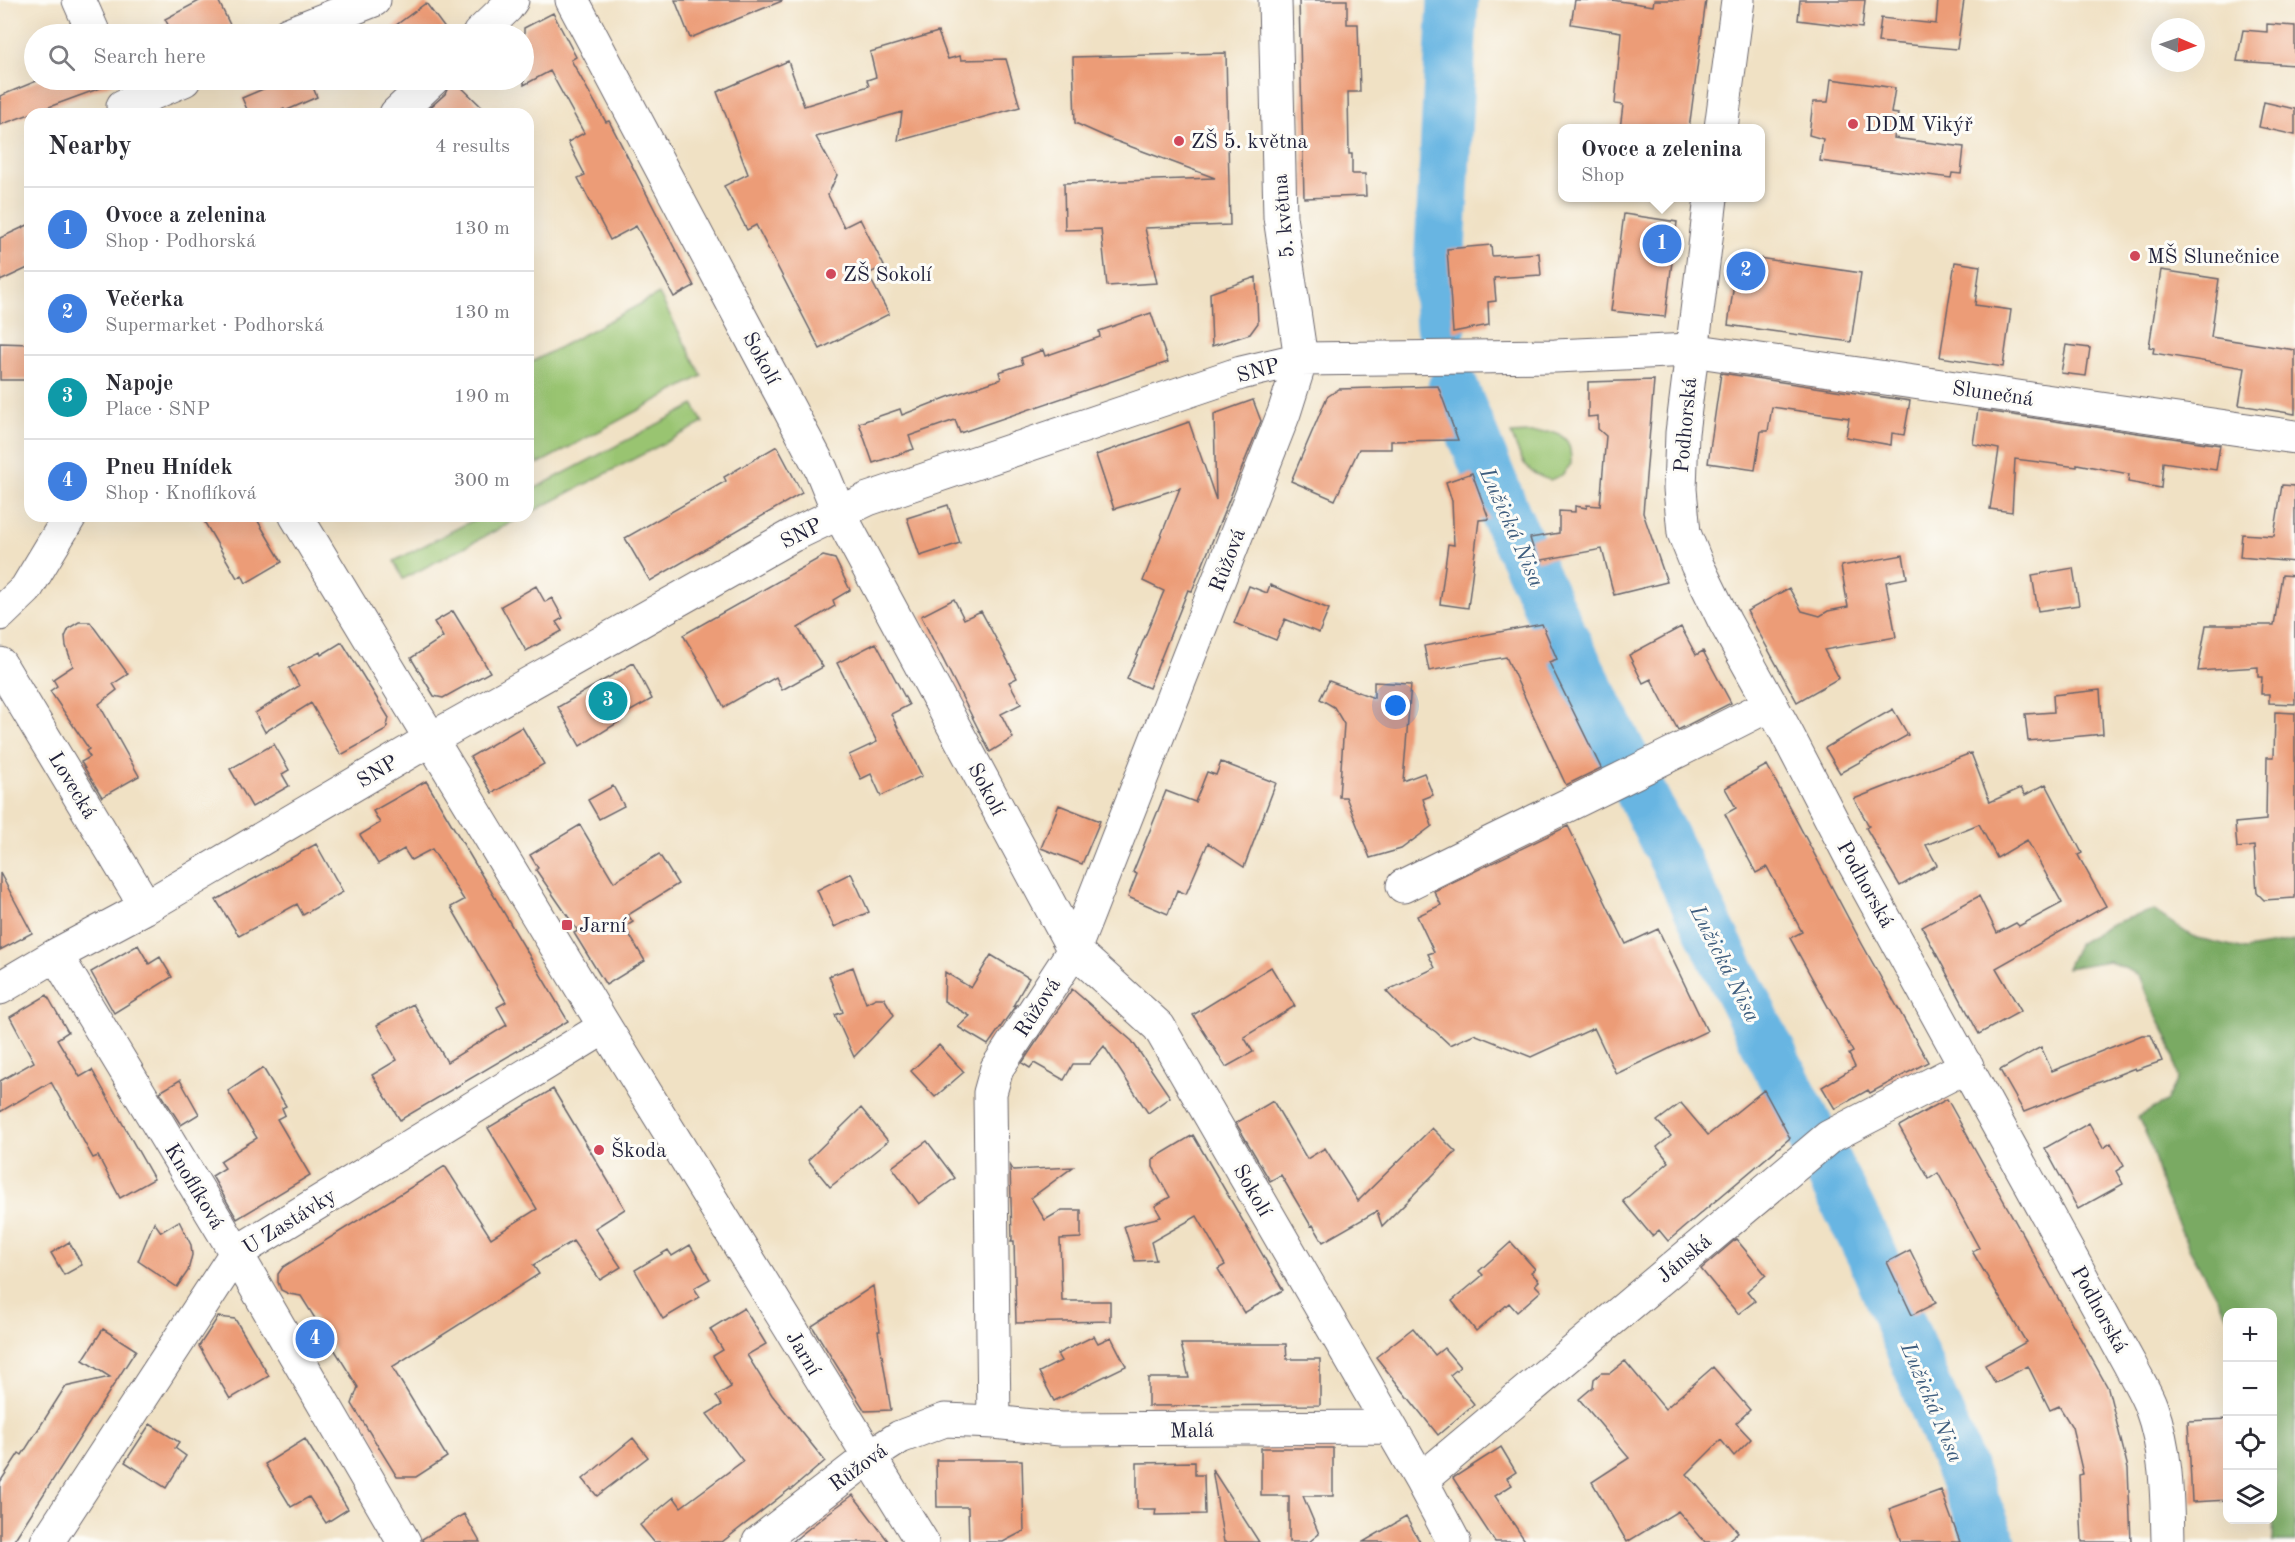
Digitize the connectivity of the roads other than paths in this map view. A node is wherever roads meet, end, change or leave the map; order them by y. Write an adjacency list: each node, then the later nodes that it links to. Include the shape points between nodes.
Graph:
1 (80, 0): 7 (street)
2 (374, 0): 8 (street)
3 (512, 0): 9 (street)
4 (1275, 0): 17 (street, 5. května, via 1280,217)
5 (1738, 0): 14 (street)
6 (582, 3): 19 (street, Sokolí, via 820,468)
7 (90, 24)
8 (313, 24)
9 (489, 24)
10 (152, 90): 12 (street)
11 (421, 90): 13 (street)
12 (120, 100)
13 (402, 108)
14 (1721, 124)
15 (1710, 202): 16 (street, Podhorská)
16 (1691, 350): 17 (street, SNP); 18 (street, Slunečná); 24 (street, Podhorská, via 1682,434 1680,489 1684,533 1725,622)
17 (1301, 359): 19 (street, SNP, via 1230,377 868,499); 28 (street, Růžová, via 1284,413)
18 (2295, 437)
19 (839, 513): 25 (street, SNP); 28 (street, Sokolí)
20 (66, 522): 22 (street, via 26,589)
21 (300, 522): 25 (street, Jarní)
22 (0, 614)
23 (0, 664): 27 (street, Lovecká)
24 (1771, 704): 26 (street); 32 (street, Podhorská)
25 (431, 739): 27 (street, SNP); 31 (street, Jarní)
26 (1403, 886)
27 (147, 907): 29 (street, SNP)
28 (1074, 950): 34 (street, Růžová, via 997,1068 990,1093); 35 (street, Sokolí, via 1159,1027)
29 (56, 955): 30 (street, SNP); 33 (street, Knoflíková)
30 (0, 988)
31 (605, 1028): 33 (street, U Zastávky); 36 (street, Jarní)
32 (1967, 1066): 37 (street, Jánská, via 1829,1137); 43 (street, Podhorská, via 2151,1407 2167,1492)
33 (236, 1253): 38 (street, U Zastávky); 39 (street, Knoflíková)
34 (994, 1422): 35 (street, Malá, via 1060,1429); 36 (street, Růžová, via 945,1420 900,1437)
35 (1390, 1427): 37 (street, Sokolí)
36 (868, 1457): 40 (street, Růžová); 41 (street, Jarní)
37 (1420, 1480): 42 (street, Sokolí)
38 (47, 1542)
39 (404, 1542)
40 (759, 1542)
41 (922, 1542)
42 (1454, 1542)
43 (2168, 1542)

